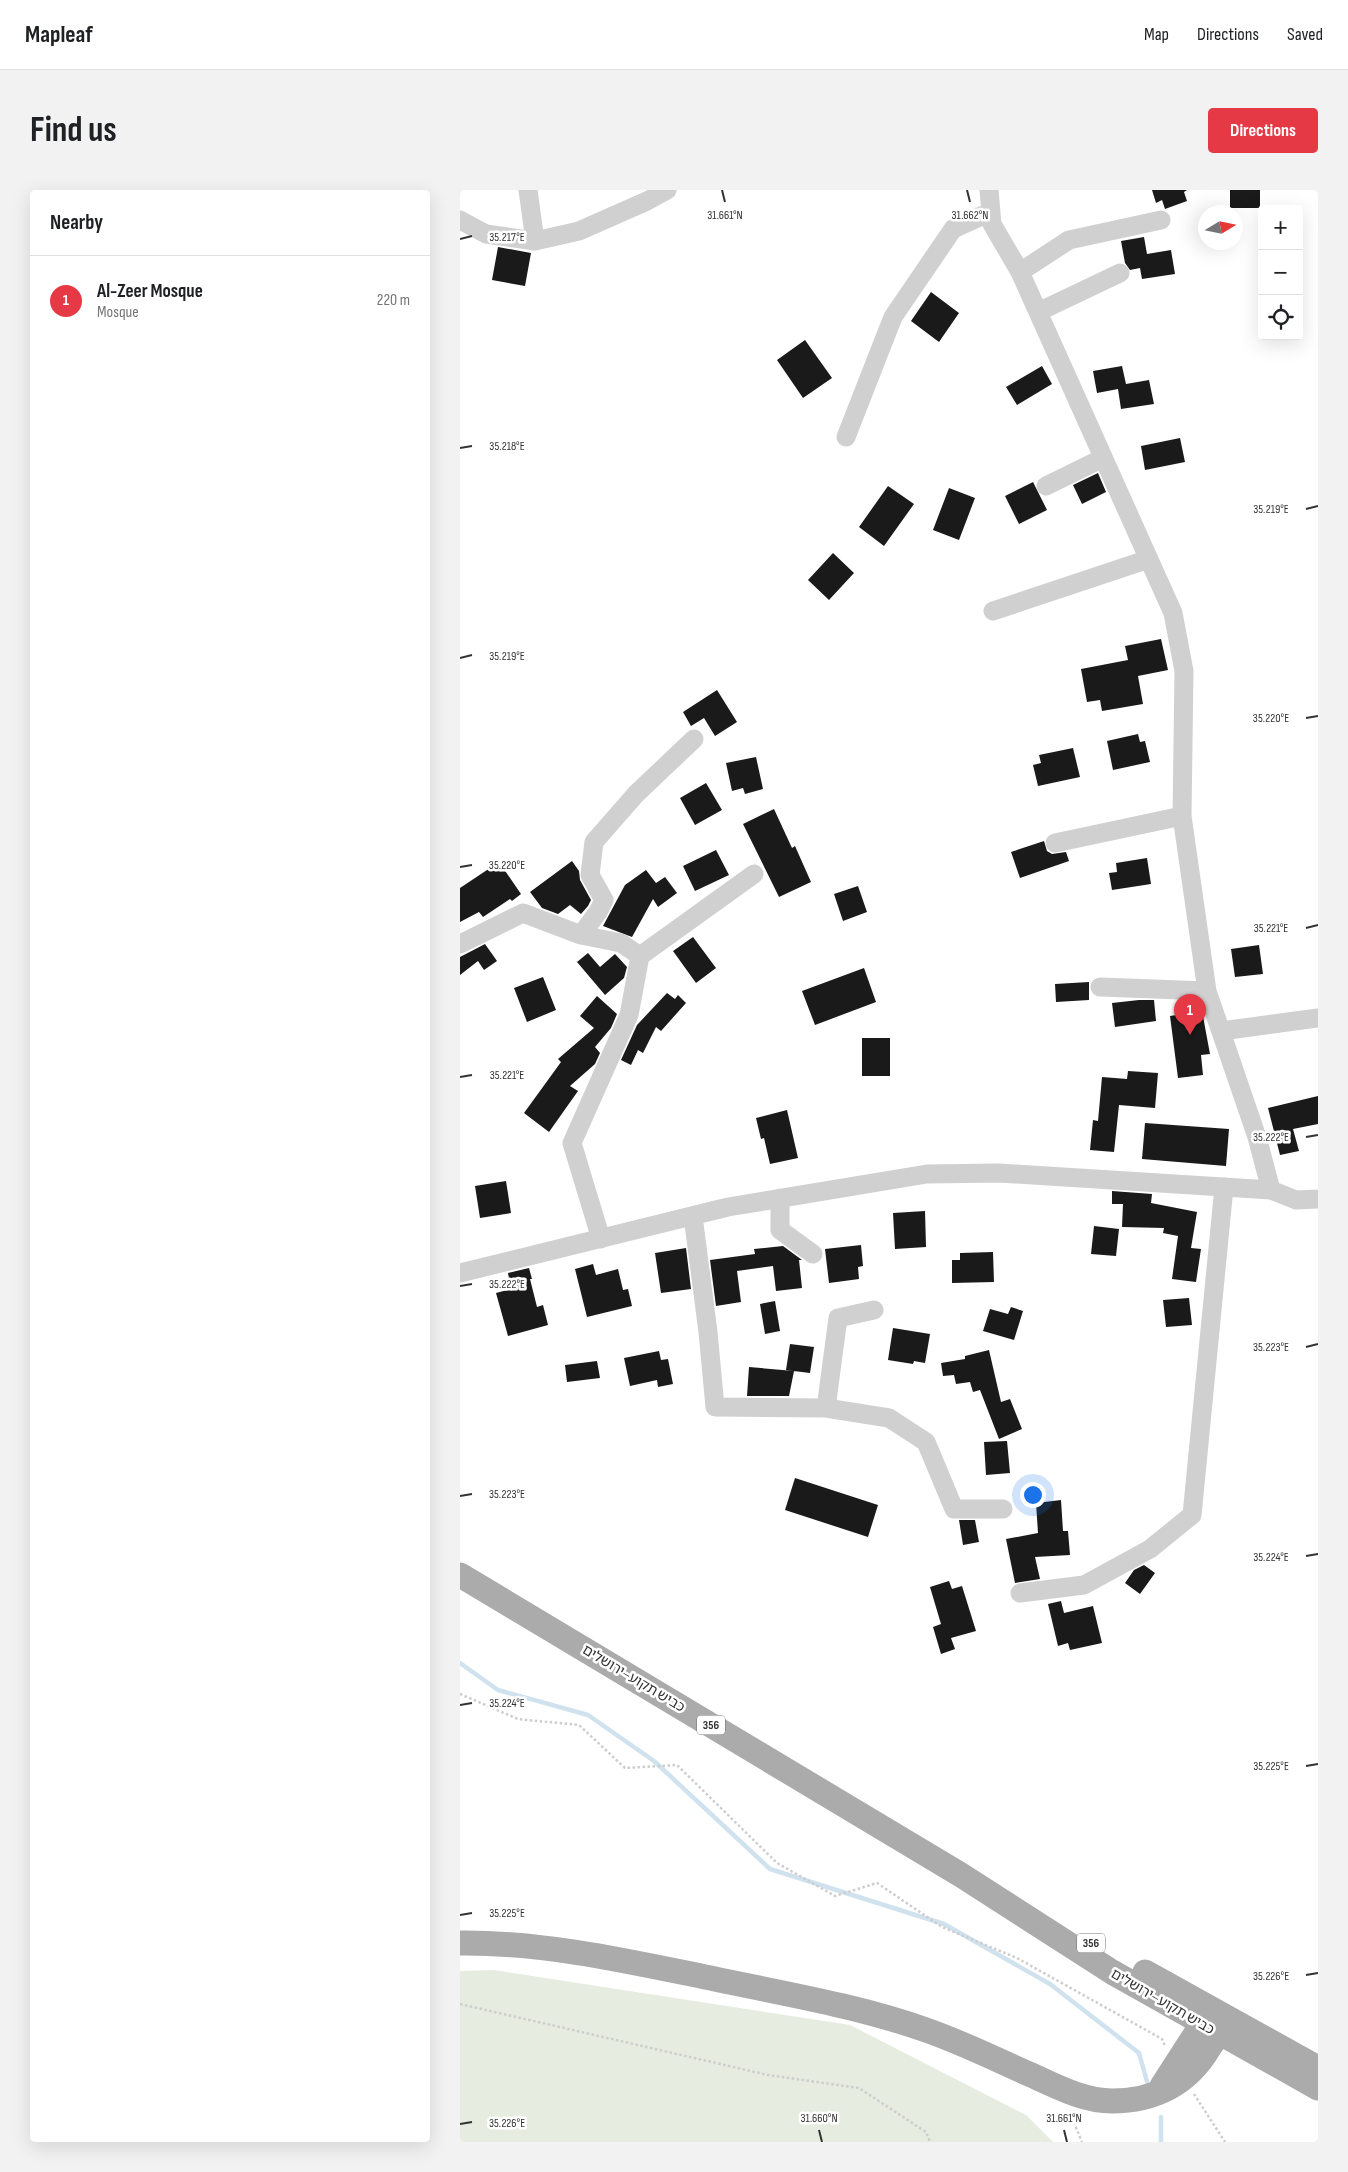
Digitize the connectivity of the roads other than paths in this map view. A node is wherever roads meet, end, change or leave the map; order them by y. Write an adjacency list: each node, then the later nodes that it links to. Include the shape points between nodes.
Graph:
1 (528, 190): 7 (street)
2 (668, 190): 7 (street, via 579,231)
3 (989, 190): 4 (street)
4 (990, 212): 8 (street, via 992,224); 11 (street, via 953,229 893,317)
5 (460, 220): 7 (street, via 486,234)
6 (1161, 220): 8 (street, via 1069,240)
7 (536, 241)
8 (1020, 272): 10 (street)
9 (1120, 273): 10 (street)
10 (1038, 312): 12 (street)
11 (846, 437)
12 (1103, 458): 13 (street); 14 (street)
13 (1046, 486)
14 (1149, 559): 15 (street); 17 (street, via 1173,613 1184,670)
15 (994, 611)
16 (694, 739): 20 (street, via 636,794 594,842 590,875 604,900)
17 (1182, 816): 18 (street); 24 (street)
18 (1055, 843)
19 (754, 874): 22 (street)
20 (581, 935): 21 (street, via 523,913); 22 (street, via 621,944)
21 (460, 944)
22 (640, 956): 32 (street, via 629,1015 572,1143)
23 (1100, 987): 24 (street)
24 (1207, 991): 26 (street)
25 (1318, 1018): 26 (street)
26 (1220, 1031): 28 (street, via 1257,1137)
27 (1224, 1187): 28 (street); 29 (street, via 999,1173 927,1174); 39 (street, via 1192,1515 1150,1549 1084,1585)
28 (1271, 1190): 30 (street, via 1296,1200)
29 (780, 1198): 31 (street); 33 (street, via 780,1230)
30 (1318, 1199)
31 (693, 1216): 32 (street); 36 (street, via 715,1408)
32 (601, 1239): 34 (street)
33 (813, 1254)
34 (460, 1273)
35 (874, 1310): 36 (street, via 838,1318)
36 (826, 1408): 37 (street, via 889,1418 926,1442 954,1509)
37 (1003, 1509)
38 (460, 1575): 40 (main road, כביש תקוע–ירושלים / 356)
39 (1020, 1593)
40 (961, 1875): 42 (main road, כביש תקוע–ירושלים / 356); 43 (main road, כביש תקוע–ירושלים / 356)
41 (460, 1943): 45 (main road, via 526,1947 639,1964 839,2005 929,2031 1087,2098 1127,2100 1158,2092)
42 (1153, 1996): 43 (main road, כביש תקוע–ירושלים / 356); 45 (main road, via 1165,2009 1177,2034)
43 (1213, 2023): 44 (main road, כביש תקוע–ירושלים / 356); 45 (main road); 46 (main road, כביש תקוע–ירושלים / 356)
44 (1318, 2068)
45 (1179, 2070)
46 (1318, 2088)

